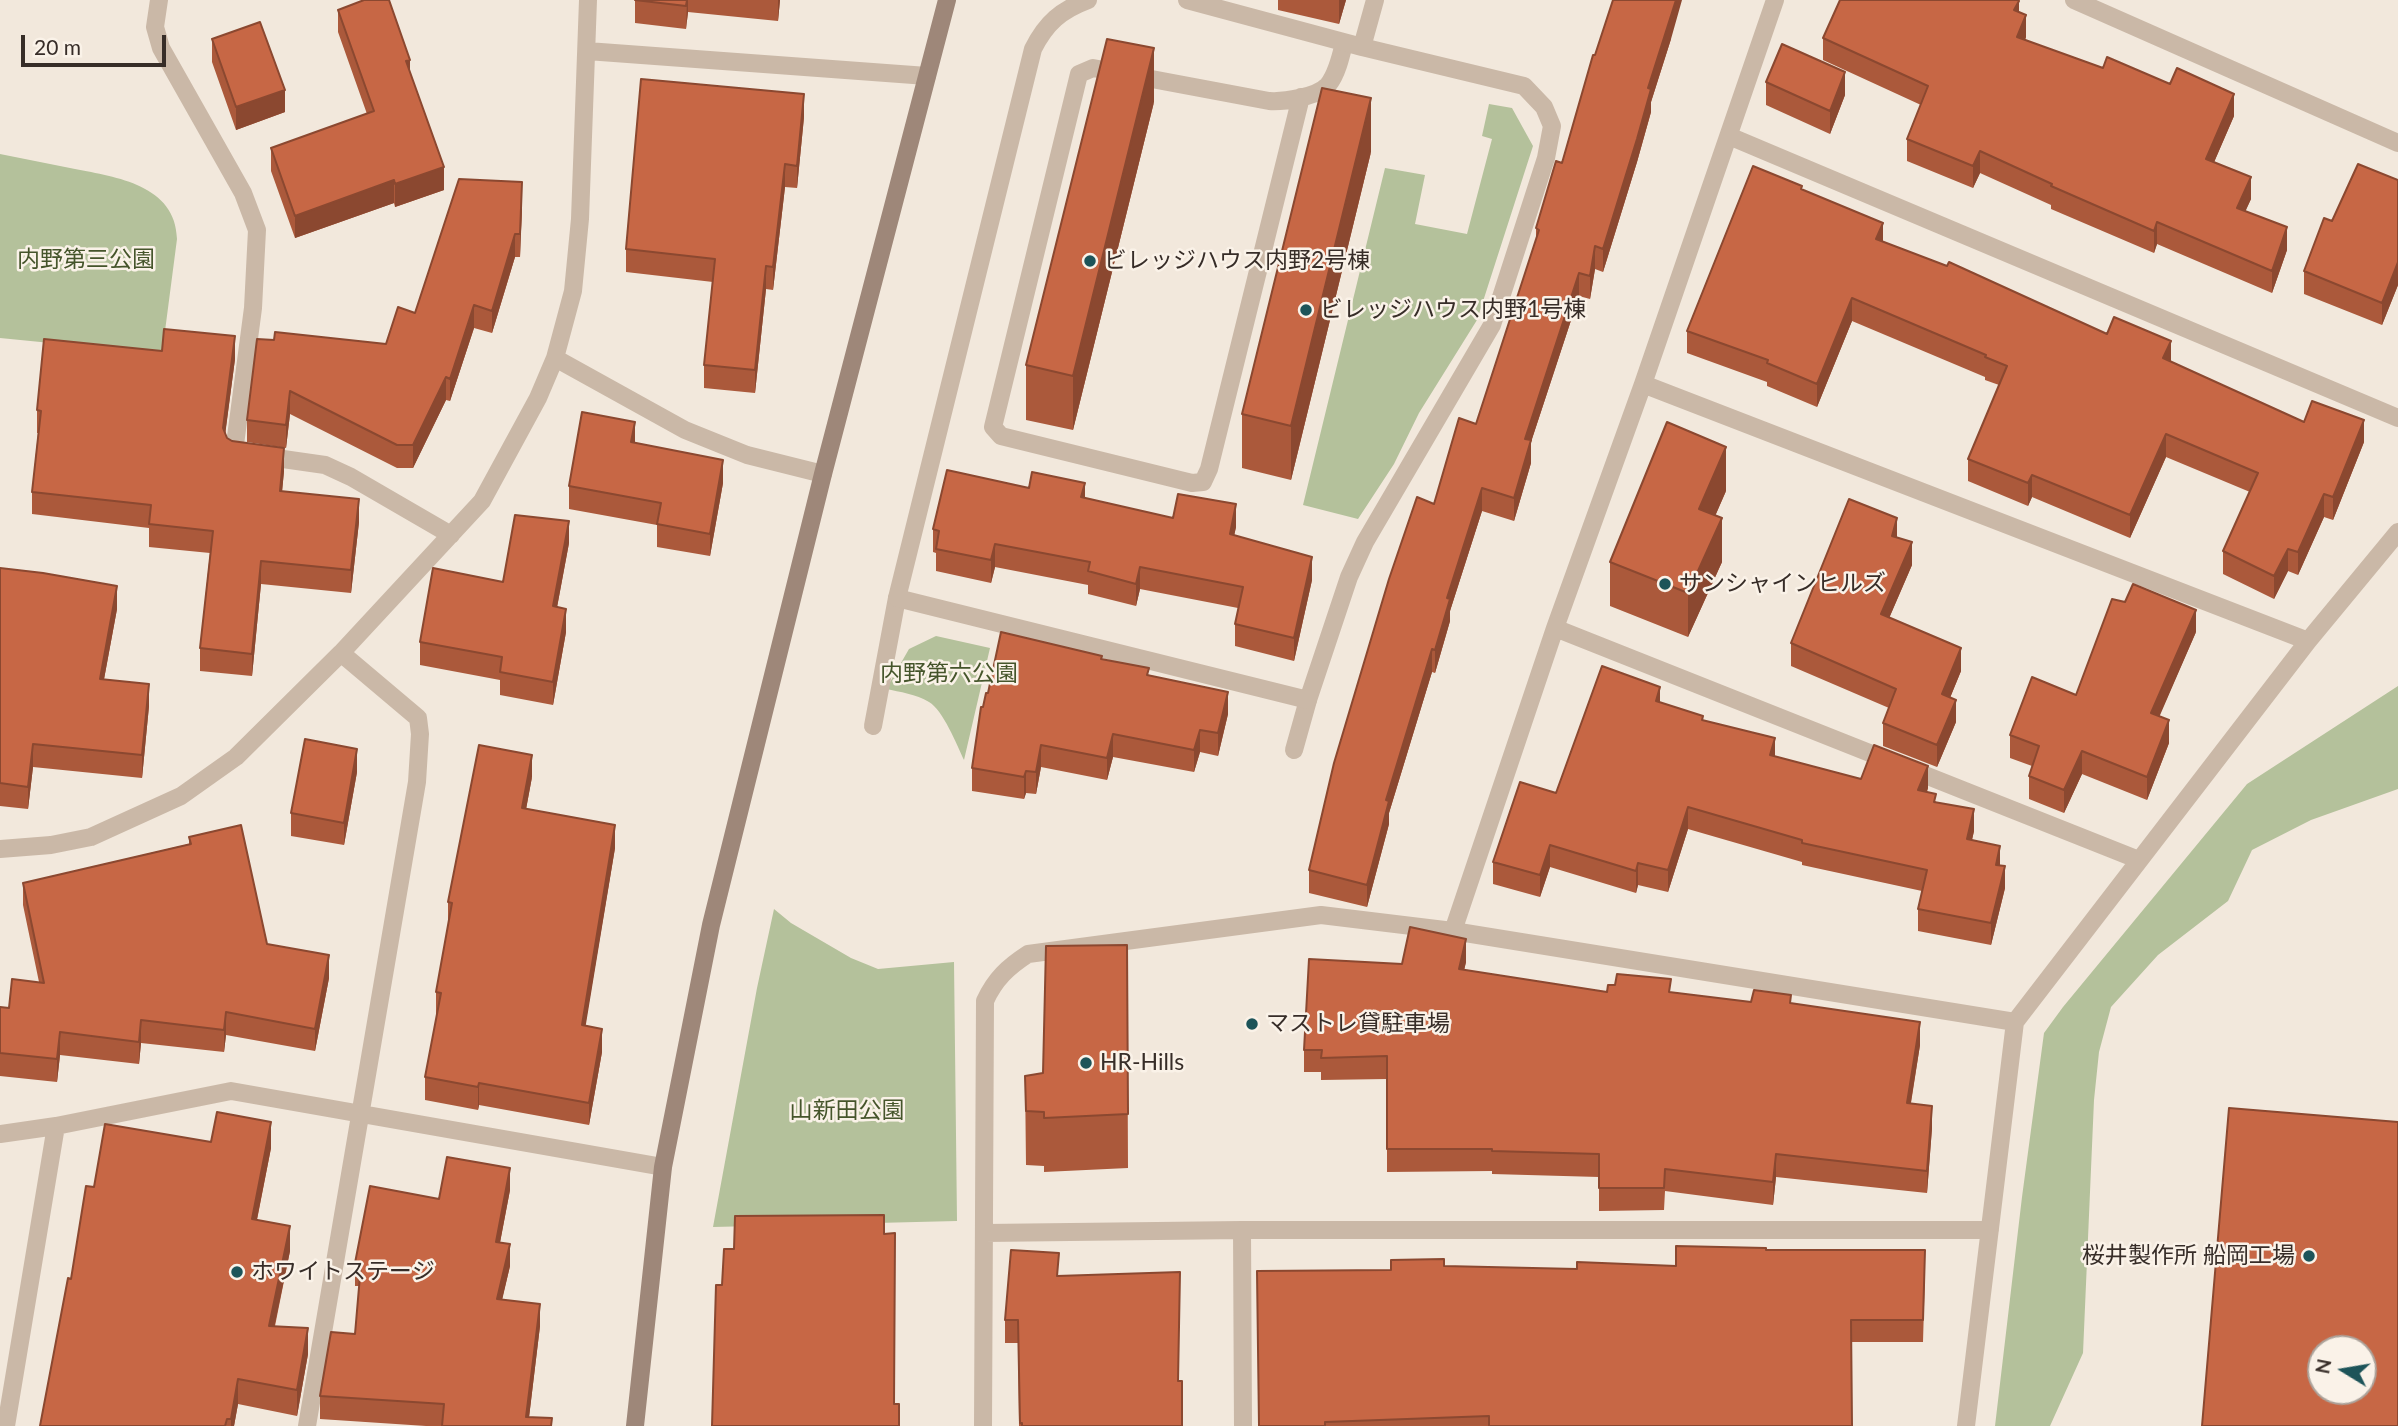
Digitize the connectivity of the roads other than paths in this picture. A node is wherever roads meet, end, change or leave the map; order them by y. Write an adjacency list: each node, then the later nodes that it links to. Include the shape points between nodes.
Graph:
1 (159, 0): 21 (street, via 155,27 160,48 243,193 257,230 253,309 234,452 325,465)
2 (588, 0): 11 (street)
3 (947, 0): 12 (street)
4 (1088, 0): 22 (street, via 1072,6 1044,29 1033,49)
5 (1187, 0): 9 (street)
6 (1375, 0): 10 (street)
7 (1775, 0): 14 (street)
8 (2074, 0): 15 (street)
9 (1344, 43): 10 (street); 13 (street, via 1327,86)
10 (1362, 47): 26 (street, via 1524,86 1544,107 1552,126 1492,325 1366,542 1349,577)
11 (587, 51): 12 (street); 16 (street, via 573,291)
12 (927, 76): 19 (street)
13 (1301, 97): 13 (street, via 1269,101 1093,68 1079,74 993,427 1001,436 1203,482)
14 (1729, 136): 17 (street); 18 (street)
15 (2398, 142)
16 (555, 358): 19 (street, via 685,430 747,455); 21 (street, via 482,501)
17 (1643, 384): 23 (street); 24 (street)
18 (2398, 418)
19 (823, 474): 36 (street, via 711,925)
20 (2398, 532): 24 (street)
21 (451, 535): 25 (street)
22 (897, 598): 26 (street); 27 (street)
23 (1555, 628): 30 (street); 31 (street)
24 (2308, 641): 30 (street)
25 (341, 653): 29 (street, via 236,757 181,796 90,837); 33 (street, via 418,718 420,734 416,782)
26 (1308, 700): 28 (street)
27 (873, 726)
28 (1294, 750)
29 (0, 849)
30 (2139, 860): 32 (street)
31 (1453, 931): 32 (street); 39 (street, via 1321,915 1058,948 1028,954 1013,963 992,985 985,1001)
32 (2015, 1022): 38 (street)
33 (360, 1113): 34 (street, via 231,1091); 36 (street); 41 (street)
34 (56, 1126): 35 (street); 40 (street)
35 (0, 1134)
36 (663, 1167): 42 (street)
37 (1242, 1230): 38 (street); 39 (street); 44 (street)
38 (1990, 1230): 45 (street)
39 (985, 1233): 43 (street)
40 (6, 1426)
41 (307, 1426)
42 (635, 1426)
43 (982, 1426)
44 (1243, 1426)
45 (1966, 1426)

